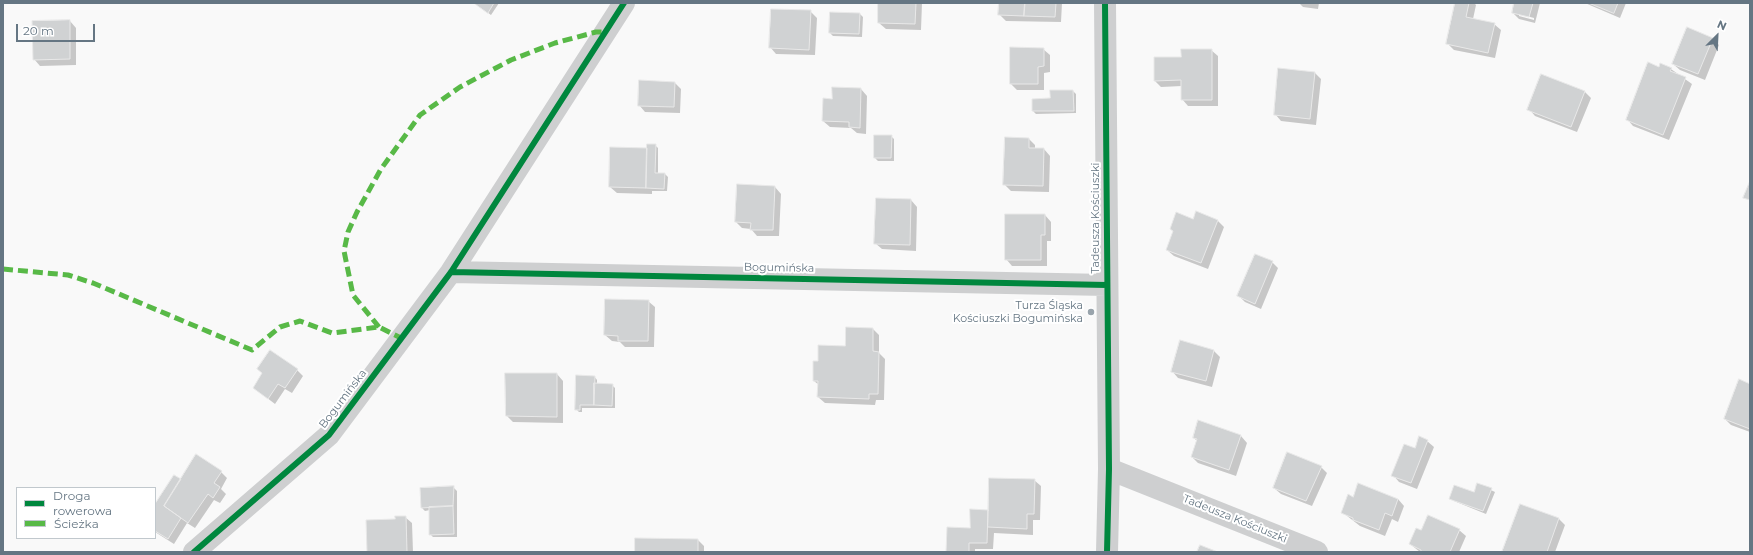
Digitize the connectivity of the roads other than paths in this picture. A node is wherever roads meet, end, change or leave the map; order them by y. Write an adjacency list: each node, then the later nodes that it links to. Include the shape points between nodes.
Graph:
1 (624, 3): 3 (street, Bogumińska)
2 (1105, 3): 4 (street, Tadeusza Kościuszki)
3 (451, 272): 4 (street, Bogumińska); 6 (street, Bogumińska, via 329,435)
4 (1107, 285): 5 (street, Tadeusza Kościuszki)
5 (1109, 469): 7 (street, Tadeusza Kościuszki); 8 (street, Tadeusza Kościuszki)
6 (194, 552)
7 (1107, 552)
8 (1317, 552)

